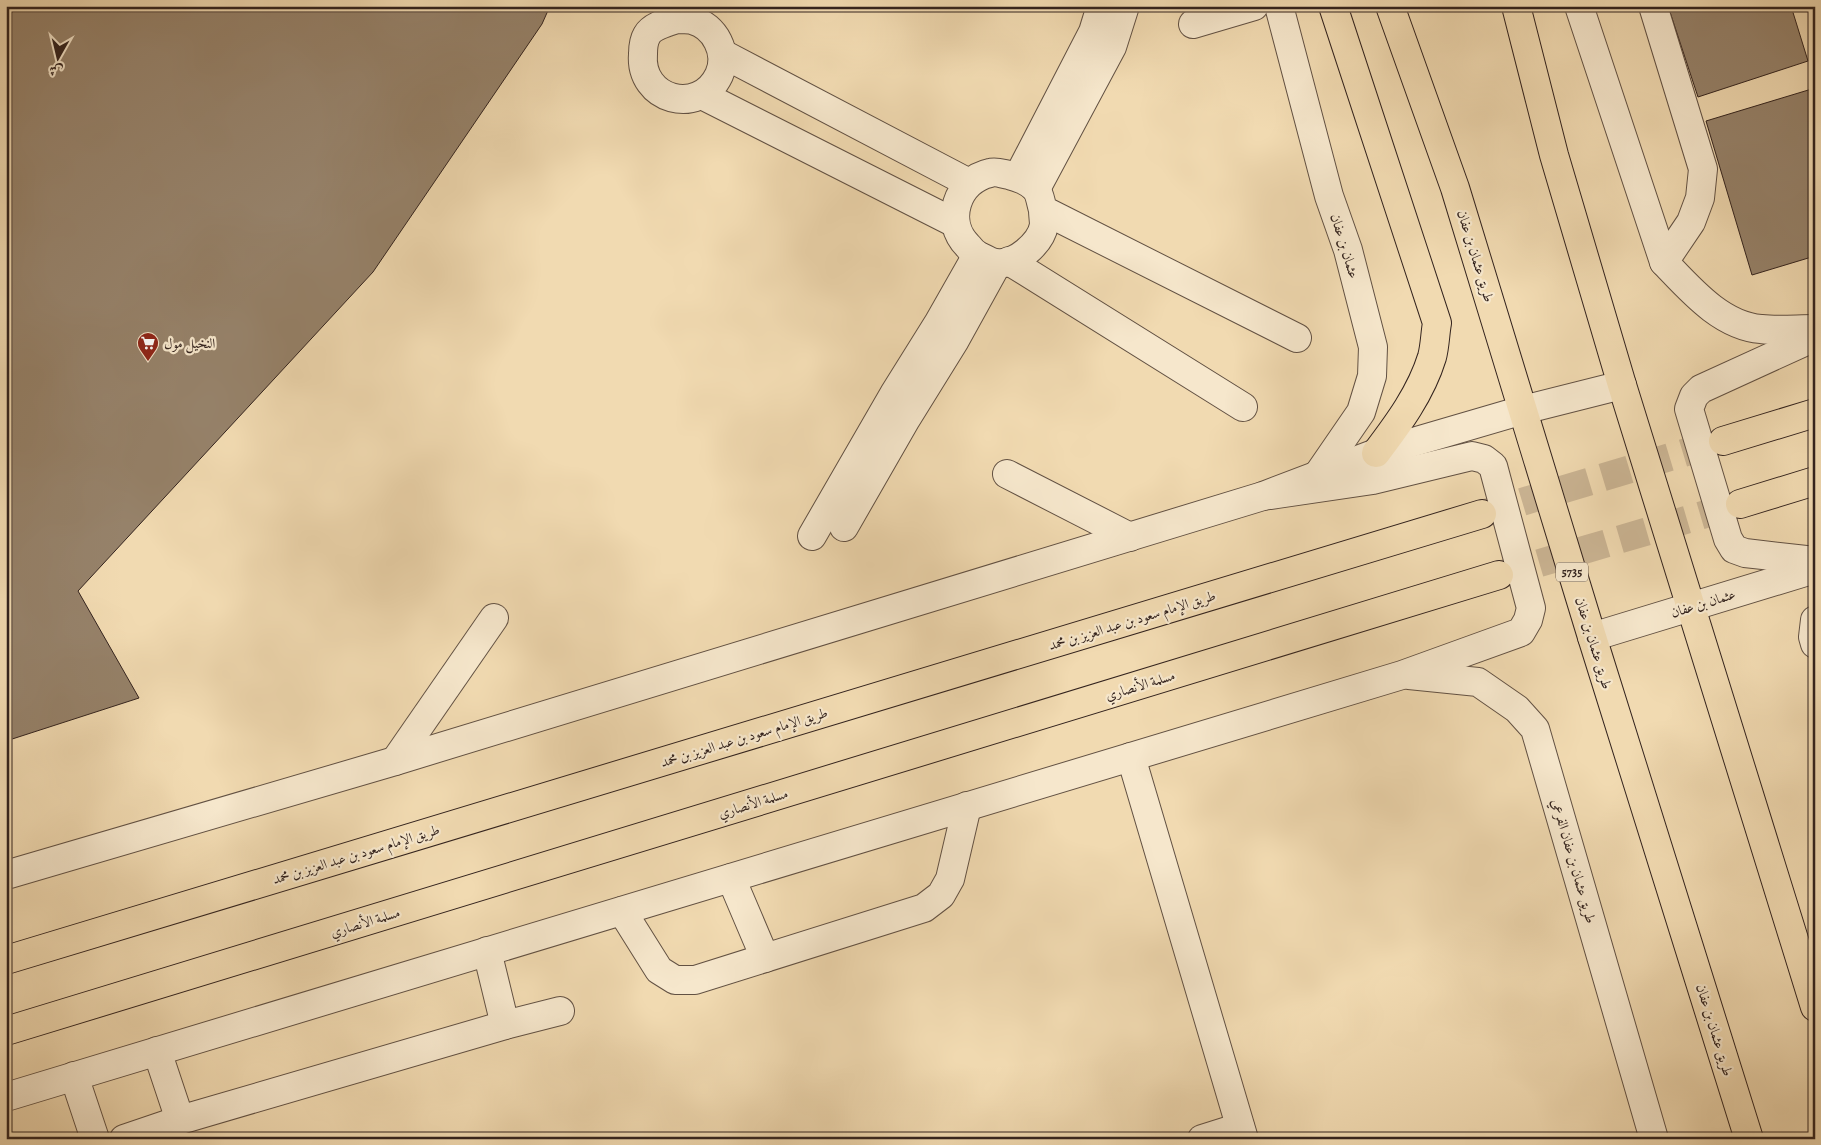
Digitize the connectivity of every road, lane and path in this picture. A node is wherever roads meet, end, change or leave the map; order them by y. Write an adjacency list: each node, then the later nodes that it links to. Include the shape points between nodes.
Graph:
1 (1101, 6): 14 (street)
2 (1125, 6): 14 (street, via 1112,47)
3 (1254, 6): 10 (street)
4 (1280, 6): 28 (street, عثمان بن عفان, via 1329,196 1348,250 1373,348 1372,376 1361,412)
5 (1333, 6): 26 (main road, via 1437,322 1432,356 1422,383)
6 (1390, 6): 23 (main road, طريق عثمان بن عفان / 5735, via 1455,188)
7 (1516, 6): 21 (main road, via 1554,155)
8 (1579, 6): 17 (street)
9 (1653, 6): 17 (street, via 1703,170 1700,198 1691,222)
10 (1193, 24)
11 (723, 54): 12 (street, via 722,69 715,84); 12 (street, via 718,39 707,27 693,20 677,19 648,34 642,64 647,79 658,92 672,98 688,99); 13 (street)
12 (702, 95): 15 (street)
13 (969, 183): 14 (street, via 992,172); 15 (street, via 956,205)
14 (1032, 192): 16 (street, via 1044,227 1036,242 1023,254); 20 (street)
15 (955, 223): 16 (street, via 961,239)
16 (994, 260): 22 (street); 33 (street, via 955,340); 34 (street)
17 (1664, 262): 18 (street, via 1696,295 1734,322 1759,329)
18 (1815, 329)
19 (1815, 337): 36 (street, via 1701,388 1689,409 1728,539 1734,549 1745,554)
20 (1297, 338)
21 (1622, 385): 23 (street); 39 (main road)
22 (1243, 407)
23 (1523, 410): 26 (street); 42 (main road, طريق عثمان بن عفان / 5735)
24 (1815, 413): 25 (main road)
25 (1723, 441)
26 (1376, 453): 28 (street)
27 (1007, 474): 35 (street)
28 (1317, 476): 30 (street)
29 (1815, 481): 31 (main road)
30 (1263, 496): 35 (street); 44 (street, via 1373,480 1472,456 1493,466 1531,608 1528,620 1521,632)
31 (1740, 504)
32 (1482, 514): 51 (main road, طريق الإمام سعود بن عبد العزيز بن محمد)
33 (844, 527)
34 (812, 536)
35 (1130, 537): 46 (street)
36 (1815, 562)
37 (1815, 569): 39 (street, عثمان بن عفان)
38 (1499, 575): 59 (main road, مسلمة الأنصاري)
39 (1692, 606): 42 (street, عثمان بن عفان); 56 (main road)
40 (494, 618): 46 (street)
41 (1815, 620): 43 (street)
42 (1592, 636): 63 (main road, طريق عثمان بن عفان / 5735)
43 (1815, 644)
44 (1402, 675): 45 (street); 69 (street, طريق عثمان بن عفان الفرعي, via 1478,682 1517,708 1536,729)
45 (1131, 756): 47 (street); 65 (street)
46 (395, 761): 48 (street)
47 (967, 806): 49 (street); 54 (street, via 950,879 941,895 924,908)
48 (6, 875)
49 (731, 878): 50 (street); 54 (street)
50 (622, 911): 53 (street); 54 (street, via 659,970 676,980 695,980)
51 (87, 936): 52 (street); 55 (main road, طريق الإمام سعود بن عبد العزيز بن محمد)
52 (6, 951)
53 (487, 951): 58 (street); 60 (street)
54 (765, 958)
55 (6, 960)
56 (1815, 1007)
57 (560, 1011): 58 (street)
58 (505, 1025): 64 (street)
59 (6, 1031)
60 (157, 1052): 61 (street); 64 (street)
61 (74, 1076): 62 (street); 66 (street)
62 (6, 1097)
63 (1740, 1111): 70 (main road); 71 (main road, طريق عثمان بن عفان / 5735)
64 (180, 1120): 67 (street)
65 (1242, 1133): 68 (street)
66 (95, 1139)
67 (124, 1139)
68 (1202, 1139)
69 (1654, 1139)
70 (1743, 1139)
71 (1749, 1139)

